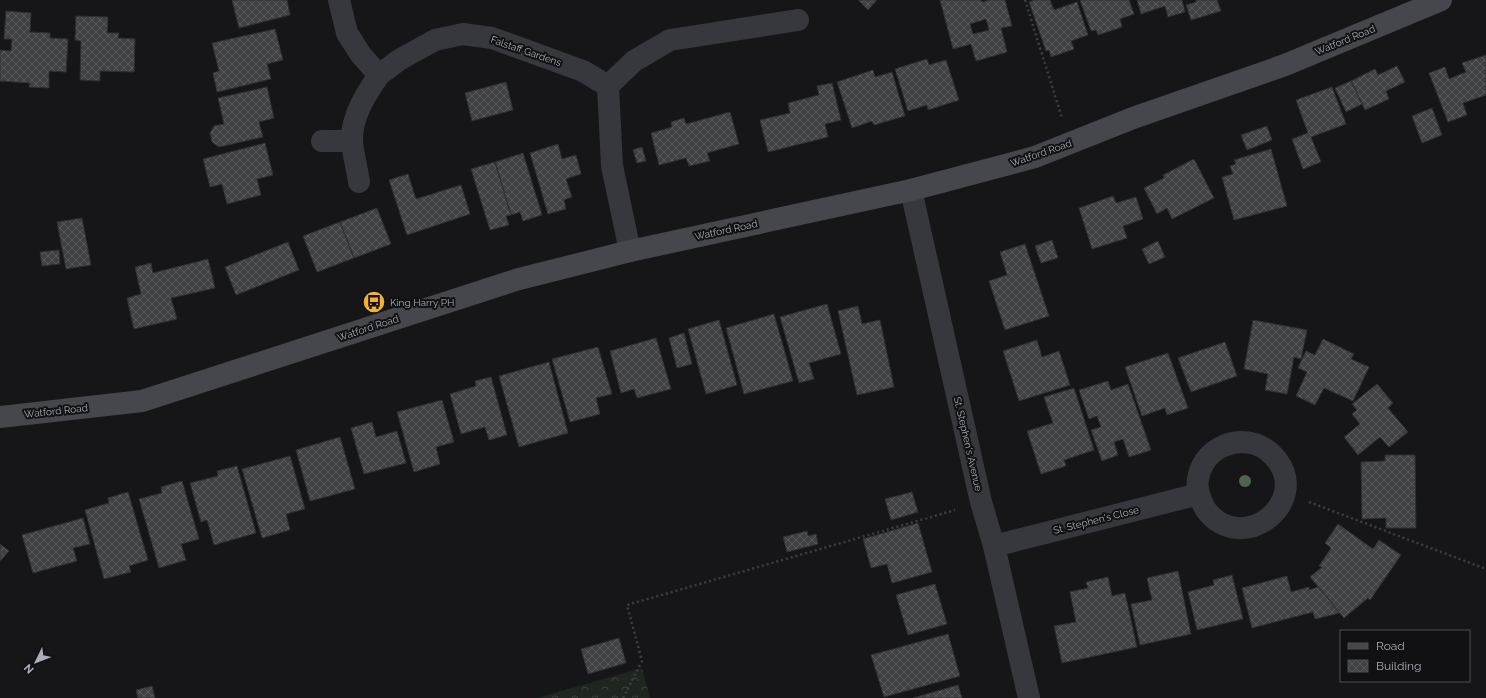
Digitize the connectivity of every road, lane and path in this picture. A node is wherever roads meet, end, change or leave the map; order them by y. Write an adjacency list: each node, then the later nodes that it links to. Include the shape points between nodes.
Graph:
1 (339, 0): 5 (street, via 346,33)
2 (1025, 0): 9 (path)
3 (1438, 1): 9 (main road, Watford Road, via 1285,65 1133,118)
4 (798, 20): 6 (street, via 670,40 634,60)
5 (379, 75): 6 (street, Falstaff Gardens, via 399,60 435,40 463,34 492,38 576,68); 7 (street, Falstaff Gardens, via 366,95 354,125)
6 (608, 86): 12 (street, via 612,166)
7 (352, 140): 8 (street); 10 (street, Falstaff Gardens)
8 (322, 142)
9 (1070, 143): 11 (main road, Watford Road, via 1035,157)
10 (359, 182)
11 (911, 190): 12 (main road, Watford Road); 16 (street, St. Stephen's Avenue)
12 (630, 251): 13 (main road, Watford Road, via 519,279 142,401)
13 (0, 417)
14 (1284, 492): 15 (street, via 1282,502 1268,520 1254,527 1239,529 1216,521 1205,510); 15 (street, via 1285,479 1280,465 1266,449 1246,441 1231,442 1217,448 1206,459 1198,479); 18 (path)
15 (1199, 494): 17 (street, St. Stephen's Close)
16 (981, 502): 17 (street, St. Stephen's Avenue); 19 (path, via 627,605 642,661)
17 (994, 546): 20 (street, St. Stephen's Avenue)
18 (1486, 569)
19 (623, 698)
20 (1029, 698)

